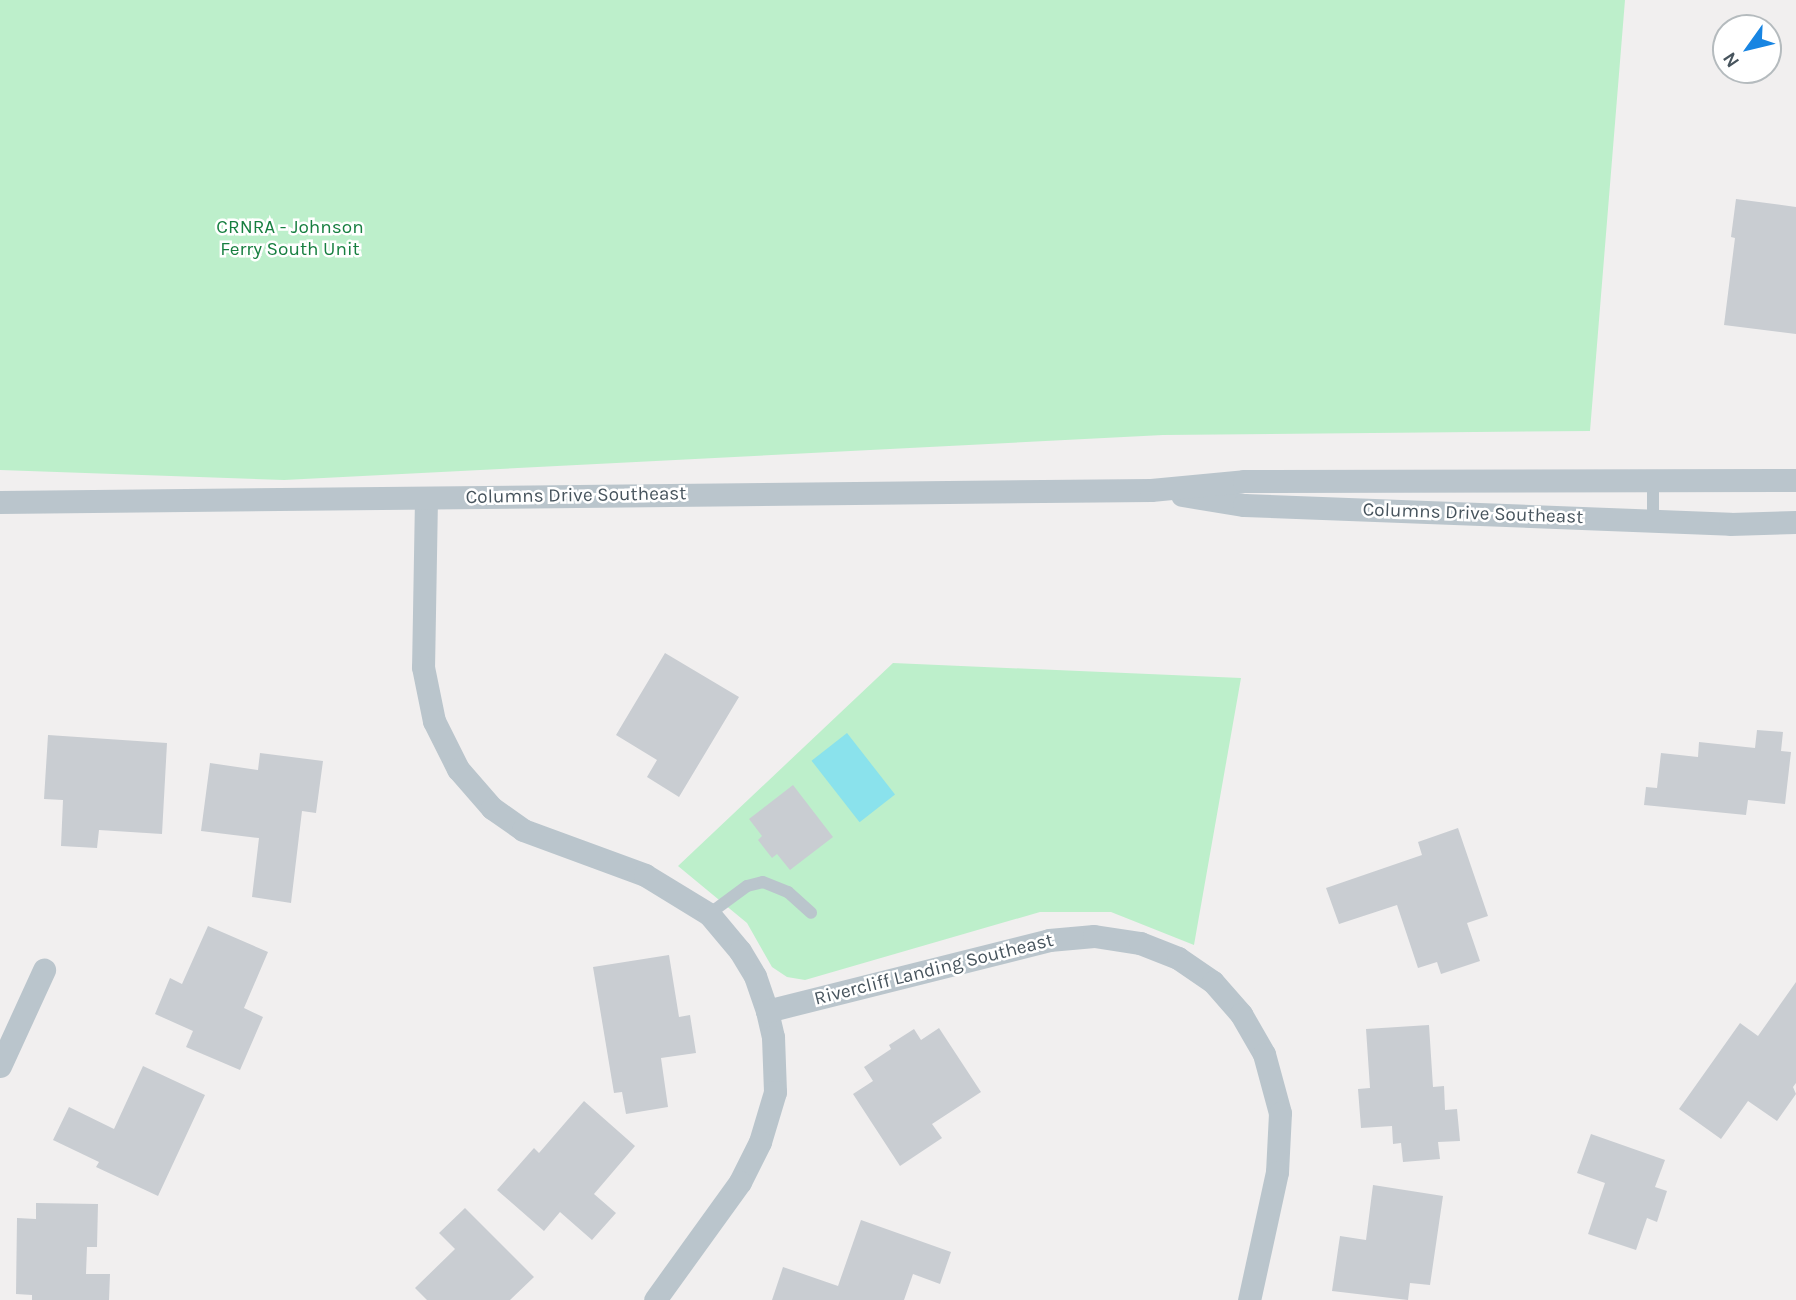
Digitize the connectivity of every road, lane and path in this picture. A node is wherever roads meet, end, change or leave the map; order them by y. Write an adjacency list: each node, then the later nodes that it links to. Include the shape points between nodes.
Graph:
1 (1796, 480): 2 (street, Columns Drive Southeast)
2 (1653, 482): 3 (street, Columns Drive Southeast, via 1244,481); 6 (lane)
3 (1152, 489): 4 (street, Columns Drive Southeast); 6 (street, Columns Drive Southeast, via 1244,505)
4 (426, 498): 5 (street, Columns Drive Southeast); 9 (street, via 423,667 434,722 458,769 492,808 523,830 637,872)
5 (0, 502)
6 (1653, 522): 7 (street, Columns Drive Southeast)
7 (1796, 522)
8 (811, 913): 9 (lane, via 788,892 763,883 747,886)
9 (709, 914): 11 (street, via 755,976)
10 (44, 970): 12 (street)
11 (767, 1012): 13 (street, via 775,1092 761,1142 740,1182); 14 (street, Rivercliff Landing Southeast, via 1049,940 1094,936 1140,943 1178,958 1213,982 1241,1014 1264,1054 1280,1114 1277,1172)
12 (0, 1066)
13 (655, 1300)
14 (1249, 1300)

